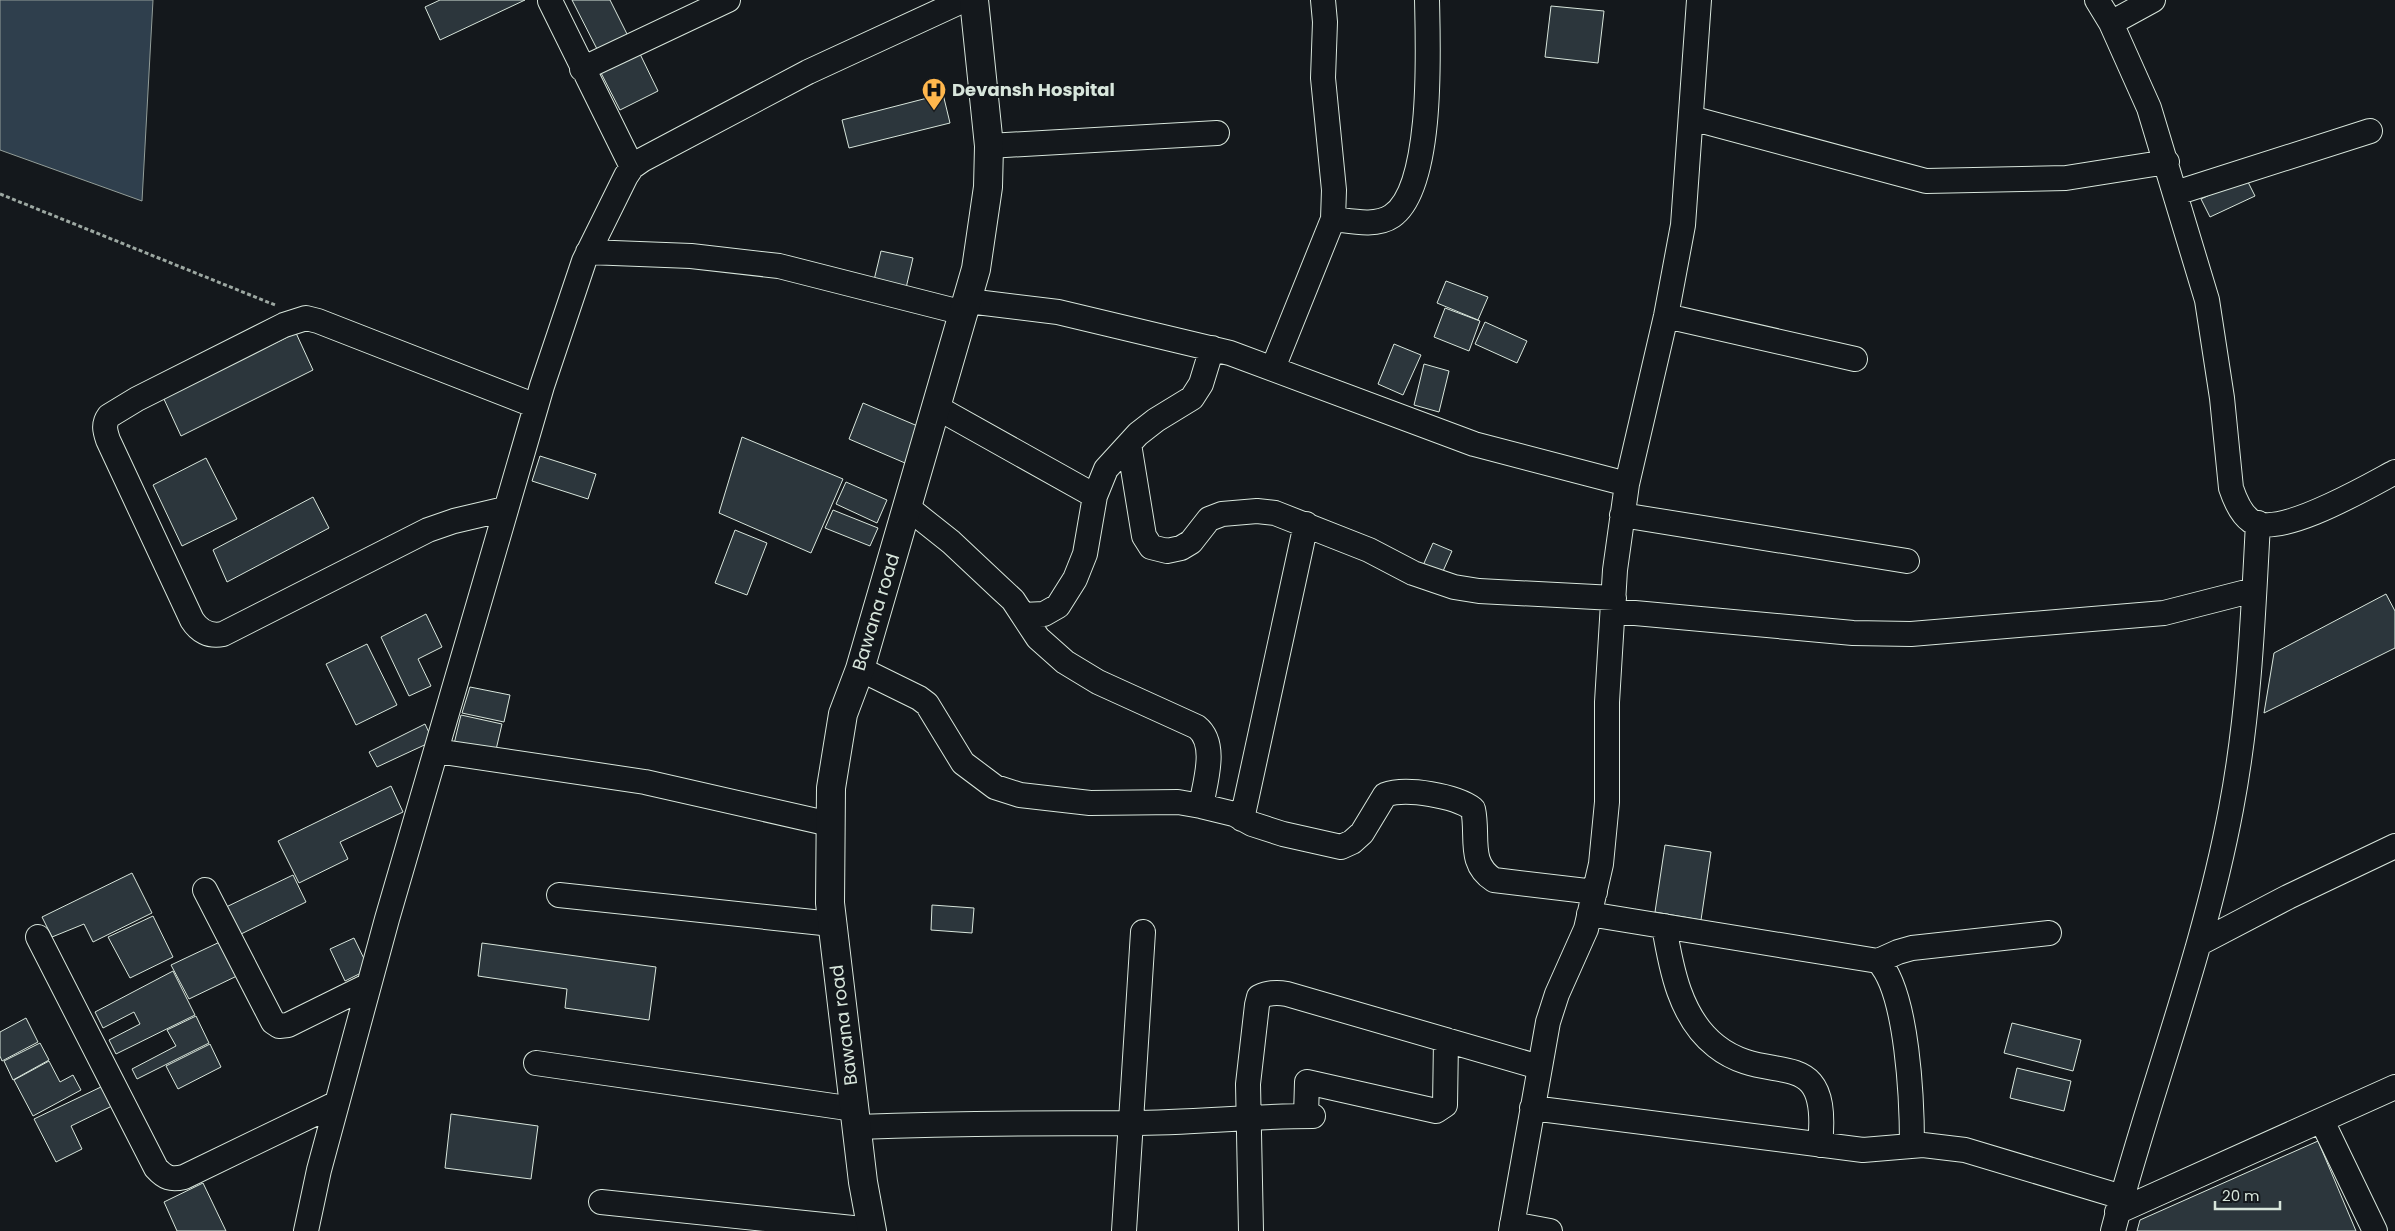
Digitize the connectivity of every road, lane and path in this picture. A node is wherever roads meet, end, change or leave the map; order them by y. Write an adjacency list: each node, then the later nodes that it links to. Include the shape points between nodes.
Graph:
1 (728, 0): 11 (street)
2 (964, 0): 17 (street, via 808,72)
3 (974, 0): 15 (main road, Bawana road)
4 (1323, 0): 20 (street, via 1323,78 1334,190)
5 (1427, 0): 20 (street, via 1427,114 1415,175 1407,197 1399,210 1386,219 1370,223)
6 (1699, 0): 12 (street)
7 (2096, 0): 10 (street)
8 (2154, 0): 10 (street)
9 (550, 1): 11 (street)
10 (2111, 23): 16 (street, via 2149,108)
11 (582, 70): 17 (street)
12 (1691, 118): 16 (street, via 1926,181 2066,178); 23 (street, via 1683,225)
13 (2370, 130): 18 (street)
14 (1217, 133): 15 (street)
15 (988, 146): 22 (main road, Bawana road, via 988,188)
16 (2167, 162): 18 (street)
17 (632, 168): 21 (street)
18 (2176, 193): 38 (street, via 2207,300 2232,488 2242,510)
19 (0, 194): 24 (path)
20 (1333, 219): 27 (street)
21 (588, 252): 22 (street, via 691,256 779,266); 28 (street)
22 (966, 307): 25 (street, via 1058,312); 29 (main road, Bawana road)
23 (1666, 316): 26 (street); 32 (street)
24 (306, 318): 28 (street); 35 (street, via 284,325 138,399 105,421 108,440 198,629 217,636 223,634 428,530)
25 (1212, 348): 27 (street); 30 (street, via 1201,384 1192,398 1156,420)
26 (1856, 359)
27 (1274, 368): 32 (street, via 1474,444)
28 (536, 406): 35 (street)
29 (936, 407): 33 (street); 34 (main road, Bawana road)
30 (1129, 444): 33 (street, via 1106,469); 37 (street, via 1144,536 1157,550 1181,548 1191,542 1209,519 1222,514 1275,513)
31 (2395, 472): 38 (street, via 2292,521 2270,526)
32 (1627, 484): 36 (street)
33 (1095, 496): 42 (street, via 1085,554 1075,579 1058,606 1044,614)
34 (907, 507): 42 (street, via 951,542 1013,600); 43 (main road, Bawana road)
35 (505, 509): 44 (street)
36 (1622, 515): 39 (street); 41 (street)
37 (1306, 524): 41 (street, via 1369,550 1413,573 1454,587); 46 (street)
38 (2258, 524): 40 (street)
39 (1907, 561)
40 (2254, 590): 41 (street, via 2164,613 1911,634 1853,633); 57 (street, via 2244,731 2231,810)
41 (1613, 604): 51 (street, via 1607,702 1607,802 1601,864)
42 (1023, 616): 45 (street, via 1038,638 1065,662 1098,682 1204,732 1208,756)
43 (860, 669): 45 (street, via 928,704 963,763 996,787 1020,795 1090,803 1155,802); 47 (main road, Bawana road, via 843,714 830,788)
44 (436, 751): 47 (street, via 644,782); 59 (street)
45 (1201, 806): 46 (street, via 1220,809)
46 (1242, 819): 51 (street, via 1283,834 1341,847 1362,832 1386,795 1401,791 1455,799 1473,809 1478,862 1483,873 1494,880)
47 (830, 824): 52 (main road, Bawana road)
48 (2395, 846): 57 (street)
49 (205, 890): 59 (street, via 279,1026 288,1025)
50 (559, 895): 52 (street)
51 (1592, 903): 53 (street); 62 (street, via 1586,929 1556,994)
52 (832, 924): 66 (main road, Bawana road)
53 (1664, 926): 58 (street); 70 (street, via 1672,974 1691,1016 1716,1046 1735,1058 1795,1072 1811,1082 1821,1104)
54 (1143, 932): 69 (street)
55 (2049, 933): 58 (street, via 1912,948)
56 (38, 936): 64 (street, via 156,1168 163,1176 172,1180 184,1177)
57 (2200, 942): 73 (street)
58 (1878, 961): 71 (street, via 1887,970 1894,990 1905,1044 1912,1099)
59 (369, 985): 64 (street)
60 (1446, 1040): 62 (street); 67 (street, via 1445,1104 1436,1110 1307,1082 1309,1116); 67 (street, via 1287,994 1275,992 1264,995 1257,1005 1248,1084)
61 (536, 1063): 66 (street)
62 (1539, 1067): 65 (street)
63 (2395, 1087): 68 (street)
64 (337, 1102): 76 (street)
65 (1532, 1108): 70 (street); 74 (street)
66 (856, 1118): 69 (street); 75 (main road, Bawana road)
67 (1248, 1118): 69 (street); 78 (street)
68 (2322, 1121): 73 (street); 80 (street)
69 (1130, 1123): 77 (street)
70 (1820, 1145): 71 (street, via 1863,1150)
71 (1912, 1146): 73 (street, via 1965,1150)
72 (601, 1202): 75 (street)
73 (2117, 1213)
74 (1512, 1228): 79 (street)
75 (872, 1230)
76 (306, 1231)
77 (1124, 1231)
78 (1251, 1231)
79 (1550, 1231)
80 (2375, 1231)

